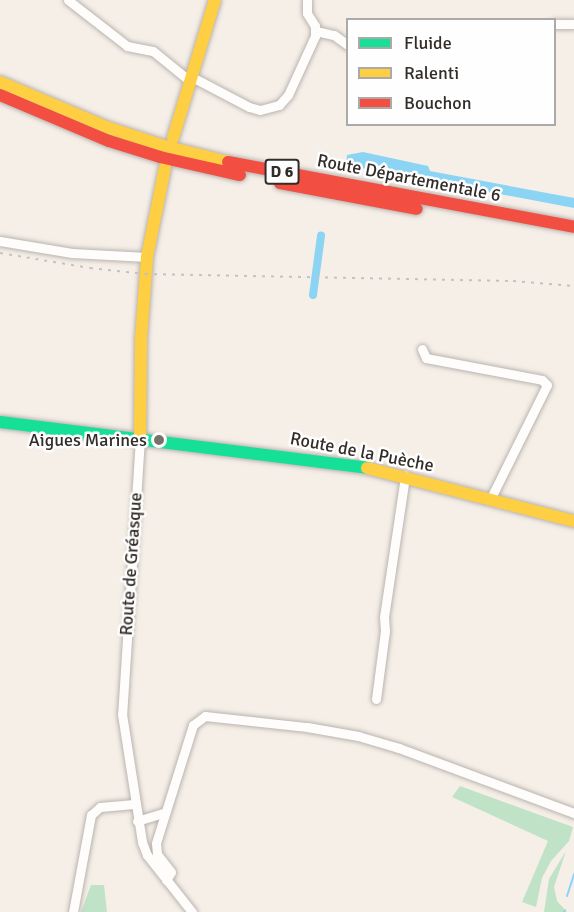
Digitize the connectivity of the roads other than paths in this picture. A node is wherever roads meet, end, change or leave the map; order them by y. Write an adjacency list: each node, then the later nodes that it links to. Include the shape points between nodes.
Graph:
1 (68, 0): 8 (street, via 127,46 153,51)
2 (215, 0): 8 (main road)
3 (307, 0): 6 (street, via 306,9)
4 (556, 24): 5 (street)
5 (574, 24)
6 (316, 31): 7 (street, via 334,35); 8 (street, via 288,95 279,105 260,110 249,107)
7 (346, 44)
8 (191, 80): 11 (main road)
9 (0, 82): 13 (main road, Route Départementale 6 / D 6, via 109,128 184,151)
10 (0, 95): 14 (main road, Route Départementale 6 / D 6, via 109,141 207,169)
11 (173, 138)
12 (165, 168): 16 (main road)
13 (574, 227)
14 (574, 238)
15 (0, 241): 16 (street, via 72,254)
16 (147, 257): 19 (main road)
17 (422, 349): 21 (street, via 426,358 542,380 547,385)
18 (0, 422): 19 (main road, Route de la Puèche)
19 (140, 438): 20 (main road, Route de la Puèche, via 307,458); 24 (street, Route de Gréasque, via 122,690)
20 (405, 476): 21 (main road, Route de la Puèche); 23 (street)
21 (491, 498): 22 (main road, Route de la Puèche)
22 (574, 521)
23 (376, 699)
24 (134, 804): 27 (street, Route de Gréasque); 29 (street, via 100,807 92,815)
25 (164, 813): 26 (street, via 193,725 205,716 358,736); 27 (street); 28 (street, via 156,846 157,854 170,869)
26 (574, 813)
27 (137, 821): 28 (street, Route de Gréasque, via 147,855)
28 (166, 880): 30 (street, Route de Gréasque)
29 (73, 912)
30 (192, 912)

